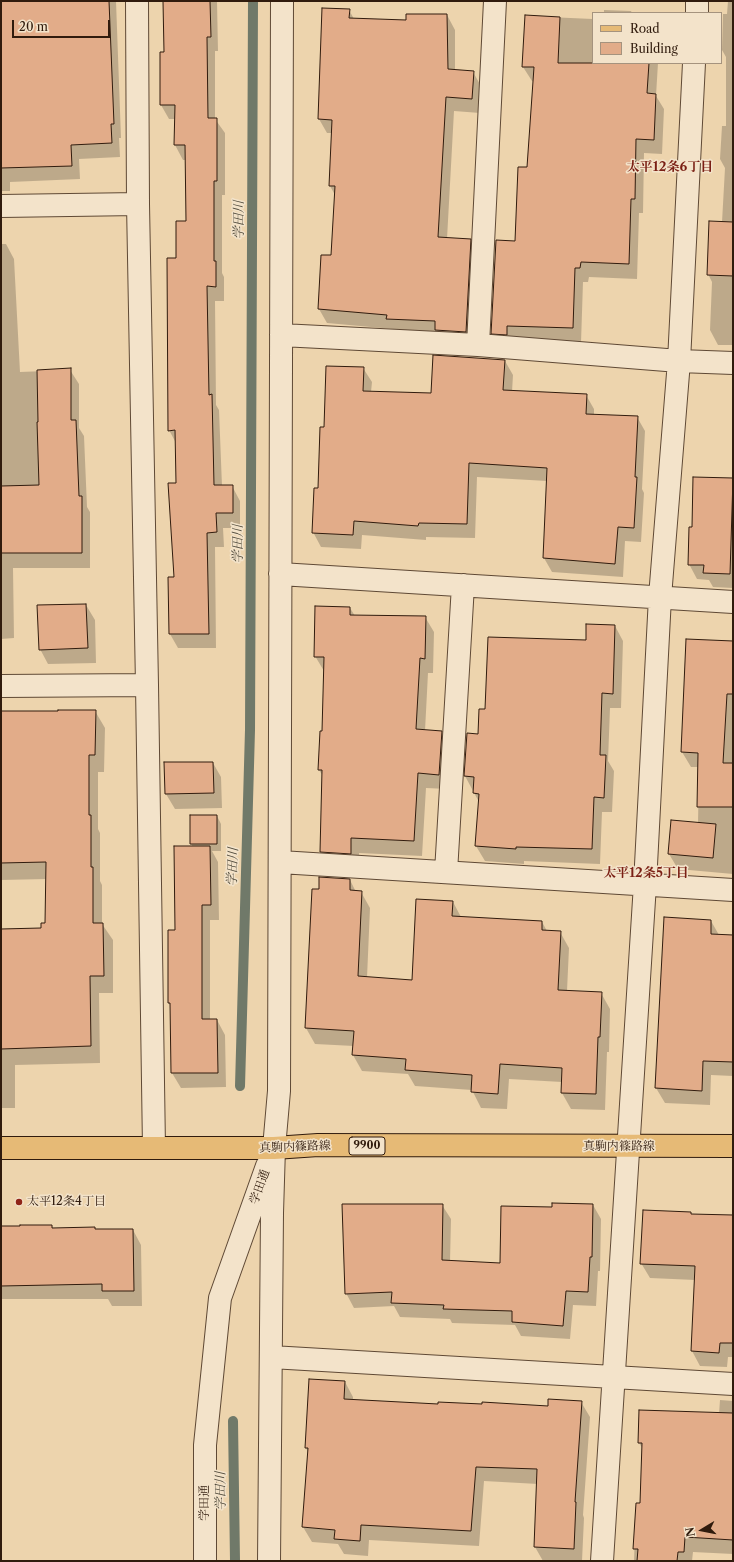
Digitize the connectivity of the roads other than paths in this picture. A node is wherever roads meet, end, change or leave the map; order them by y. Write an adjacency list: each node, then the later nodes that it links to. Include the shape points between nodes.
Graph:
1 (137, 1): 7 (street)
2 (282, 1): 9 (street)
3 (495, 1): 10 (street)
4 (697, 1): 5 (street)
5 (697, 12)
6 (694, 64): 11 (street)
7 (138, 204): 8 (street); 17 (street)
8 (1, 206)
9 (281, 335): 10 (street); 13 (street)
10 (478, 345): 11 (street)
11 (679, 361): 12 (street); 15 (street)
12 (733, 363)
13 (280, 574): 14 (street); 19 (street)
14 (463, 585): 15 (street); 20 (street)
15 (660, 597): 16 (street); 21 (street)
16 (733, 602)
17 (147, 685): 18 (street); 26 (street)
18 (1, 686)
19 (280, 862): 20 (street); 27 (street, via 279,1091)
20 (446, 872): 21 (street)
21 (645, 884): 22 (street); 24 (street)
22 (733, 890)
23 (733, 1146): 24 (main road, 真駒内篠路線 / 9900)
24 (629, 1147): 27 (main road, 真駒内篠路線 / 9900, via 318,1145); 29 (street)
25 (1, 1148): 26 (main road, 真駒内篠路線 / 9900)
26 (154, 1148): 27 (main road, 真駒内篠路線 / 9900)
27 (274, 1148): 28 (street, 学田通); 31 (street, 学田通, via 220,1298 205,1445)
28 (271, 1357): 29 (street); 32 (street, 学田通)
29 (614, 1377): 30 (street); 33 (street)
30 (733, 1384)
31 (205, 1561)
32 (269, 1561)
33 (602, 1561)

